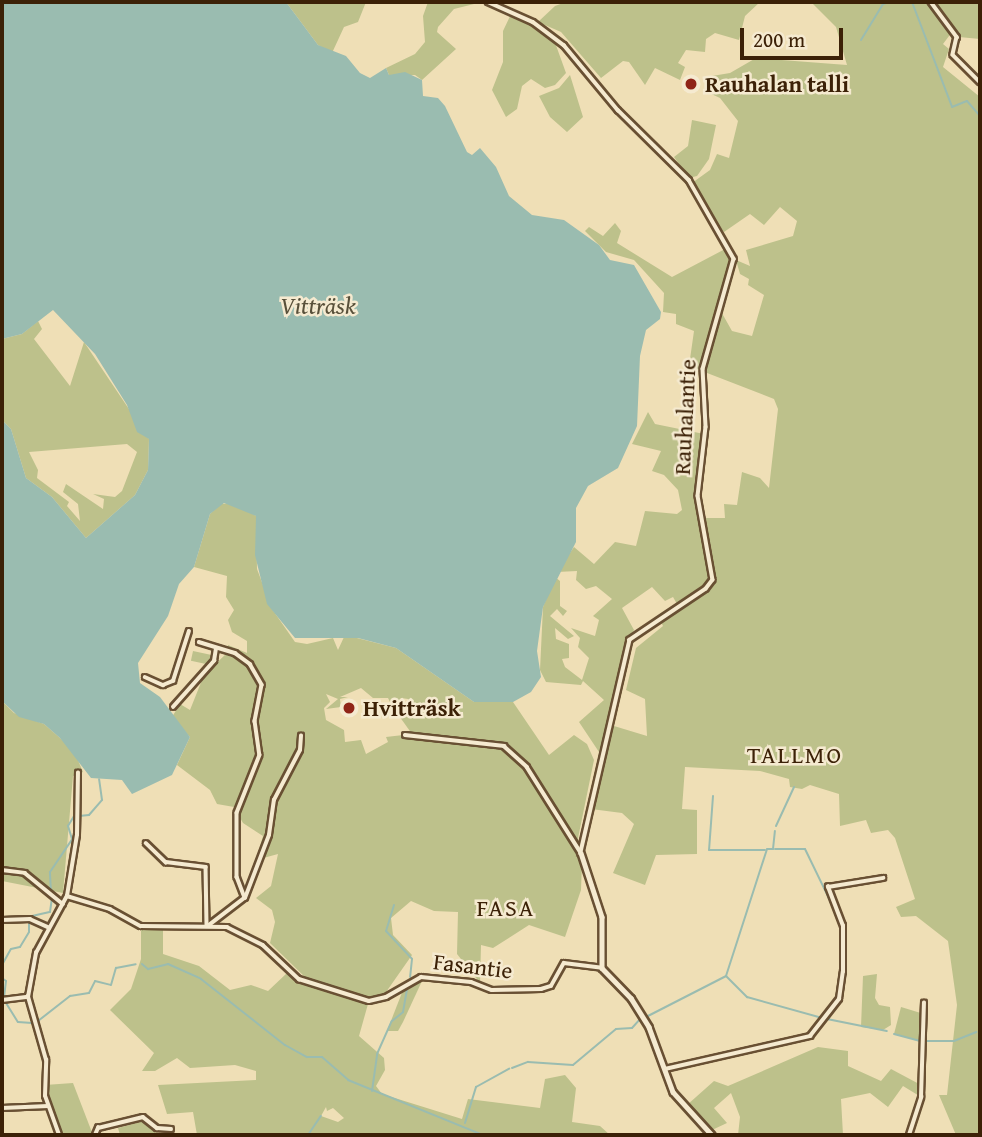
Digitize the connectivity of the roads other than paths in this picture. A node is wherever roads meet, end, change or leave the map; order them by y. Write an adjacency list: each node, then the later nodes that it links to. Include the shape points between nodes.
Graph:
1 (488, 2): 13 (street, Rauhalantie, via 533,22 564,45 618,110 689,180 734,260 703,369 706,427 698,496 713,580 630,640)
2 (931, 2): 3 (street, via 957,37 953,55)
3 (980, 82)
4 (188, 631): 7 (street, via 173,681 163,684)
5 (199, 642): 6 (street)
6 (216, 649): 8 (street, via 214,661); 17 (street, via 243,659 262,685 255,714 260,755 237,813 237,877)
7 (145, 677)
8 (173, 707)
9 (405, 735): 13 (street, via 506,748 527,767)
10 (301, 736): 17 (street, via 300,750 274,800 269,835)
11 (78, 773): 16 (street, via 77,835)
12 (146, 843): 21 (street, via 166,862 206,867)
13 (581, 853): 24 (street, via 602,917)
14 (2, 870): 18 (street, via 25,873)
15 (883, 878): 28 (street, via 828,887 843,926 844,972 839,999 810,1036)
16 (67, 896): 18 (street); 21 (street, Fasantie, via 110,909 141,926)
17 (245, 898): 19 (street)
18 (63, 904): 23 (street)
19 (226, 915): 21 (street); 22 (street)
20 (2, 920): 23 (street, via 30,919)
21 (208, 925): 22 (street, Fasantie)
22 (227, 927): 24 (street, Fasantie, via 263,945 299,979 369,1001 382,999 421,977 471,982 492,990 541,989 551,986 564,963)
23 (48, 928): 25 (street, via 36,953)
24 (602, 968): 28 (street, via 644,1020)
25 (28, 997): 26 (street); 29 (street, via 46,1060)
26 (2, 1000)
27 (924, 1003): 35 (street, via 920,1097)
28 (663, 1070): 34 (street, via 673,1092)
29 (48, 1106): 30 (street); 32 (street)
30 (2, 1108)
31 (171, 1129): 33 (street, via 157,1128 143,1117 98,1128)
32 (59, 1135)
33 (95, 1135)
34 (712, 1135)
35 (909, 1135)

